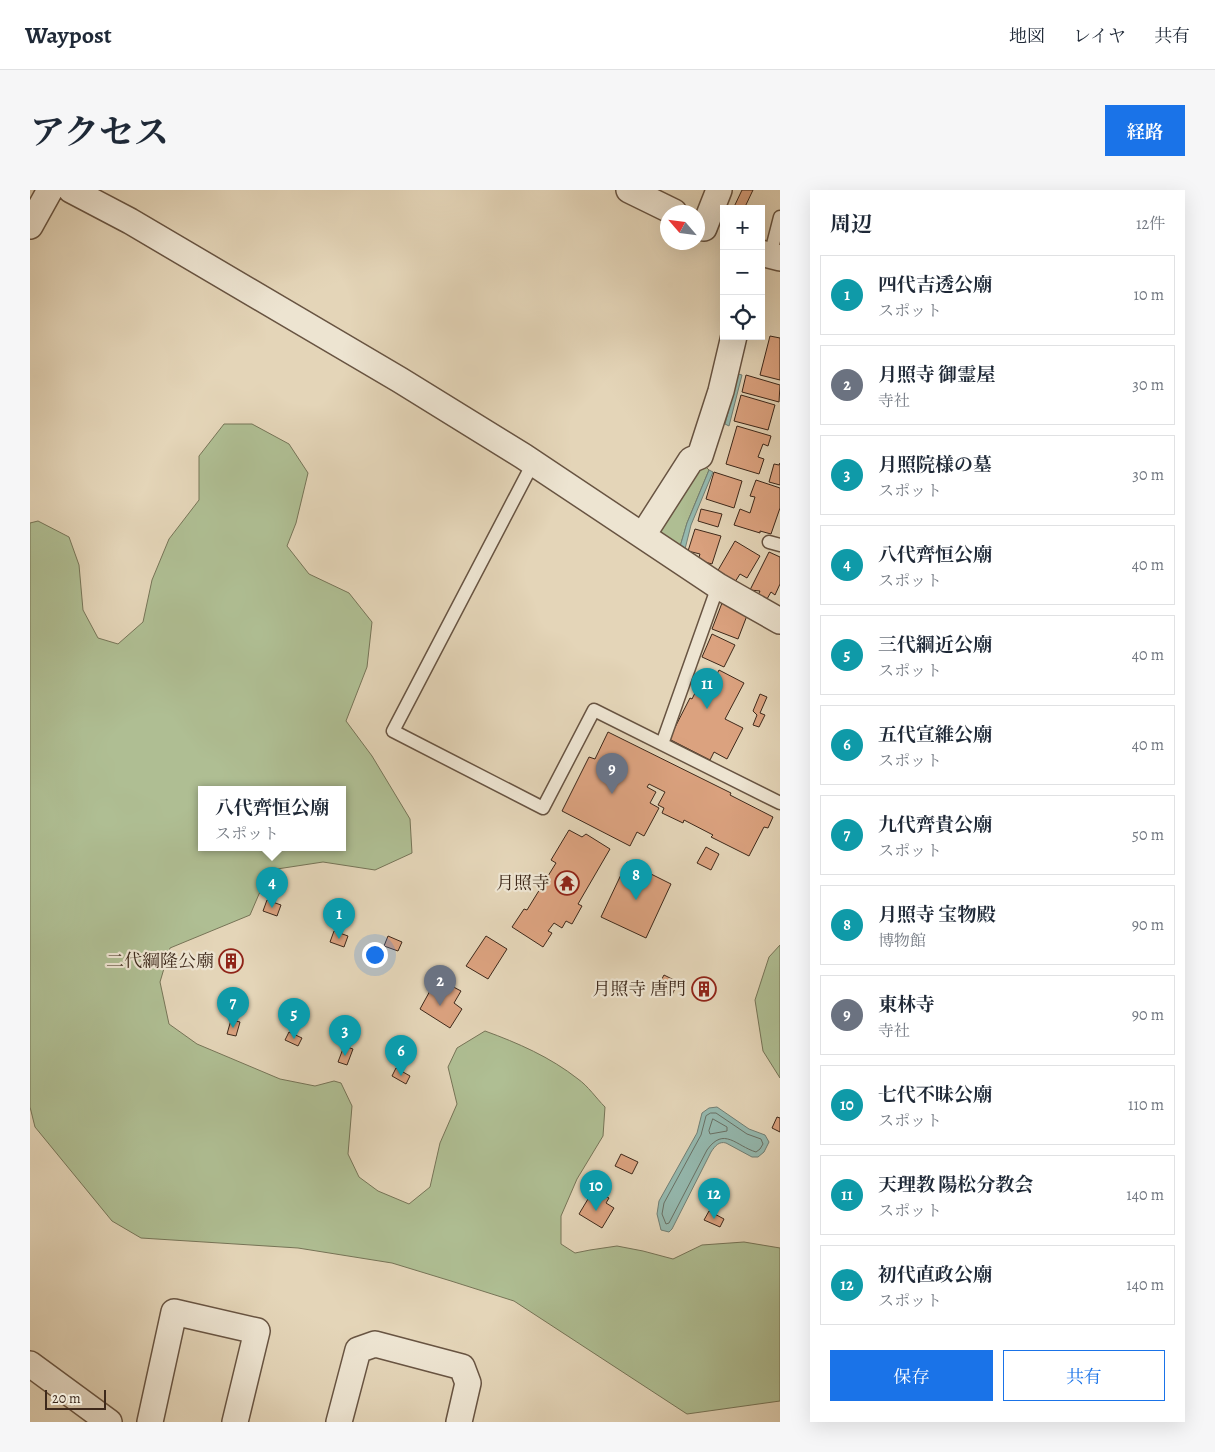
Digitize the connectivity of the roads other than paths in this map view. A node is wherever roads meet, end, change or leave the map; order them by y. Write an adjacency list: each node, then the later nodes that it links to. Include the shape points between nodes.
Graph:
1 (50, 190): 7 (street)
2 (71, 190): 11 (street, via 130,221)
3 (629, 190): 5 (street)
4 (719, 190): 8 (street)
5 (660, 205)
6 (780, 217): 9 (lane)
7 (30, 226)
8 (708, 230)
9 (771, 256)
10 (733, 340): 12 (street, via 721,392 700,456 691,460)
11 (533, 463): 12 (street); 15 (lane, via 393,731 543,808 594,710)
12 (643, 535): 13 (street)
13 (718, 586): 14 (street); 15 (lane)
14 (780, 621)
15 (662, 744): 16 (lane)
16 (780, 803)
17 (30, 1364): 18 (street)
18 (109, 1422)
19 (150, 1422): 20 (street, via 174,1312 257,1331)
20 (234, 1422)
21 (339, 1422): 22 (street, via 358,1350 375,1344 462,1367 468,1383)
22 (459, 1422)

